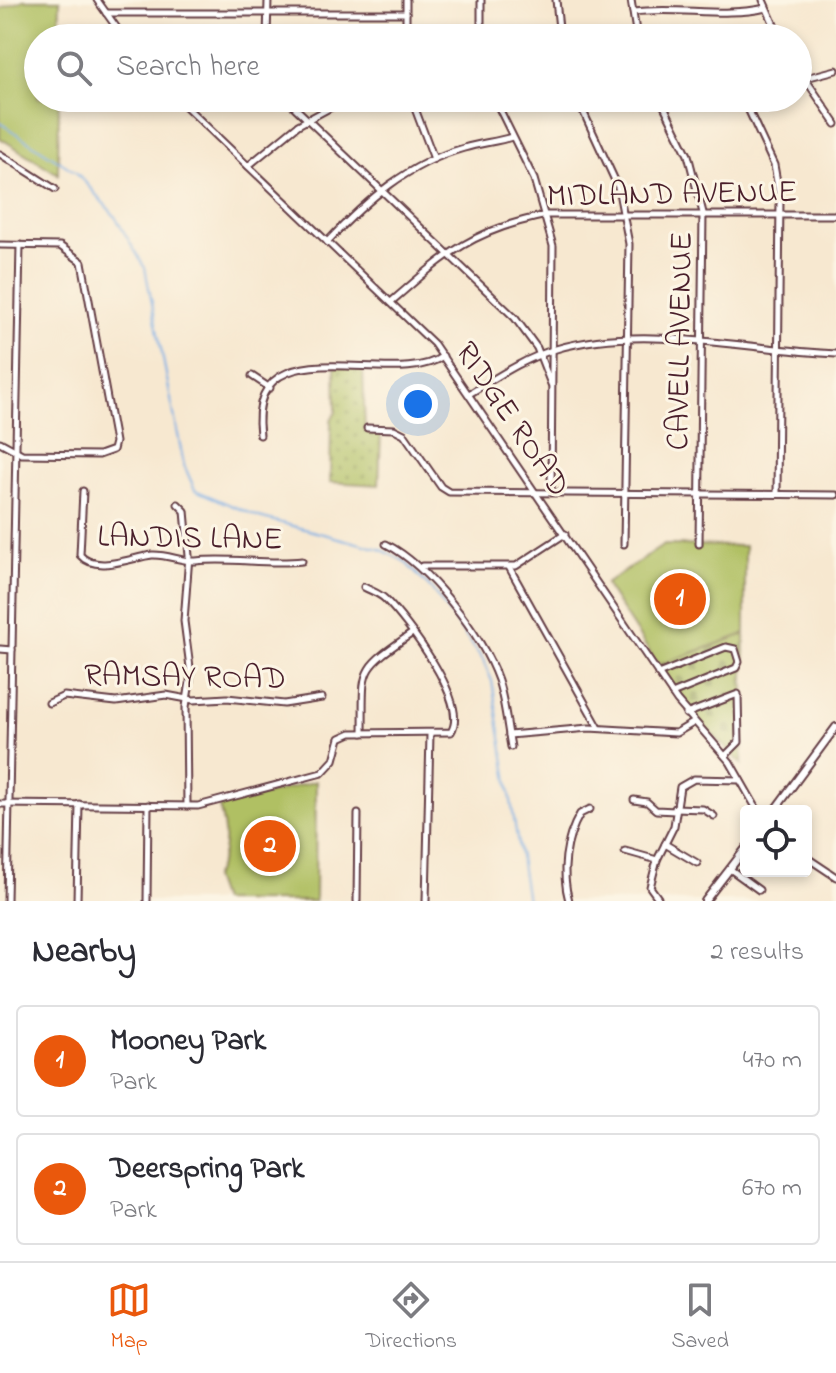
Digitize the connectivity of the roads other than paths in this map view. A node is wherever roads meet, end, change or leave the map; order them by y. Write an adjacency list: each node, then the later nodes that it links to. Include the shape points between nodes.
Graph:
1 (97, 0): 11 (street)
2 (268, 0): 9 (street)
3 (406, 0): 12 (street)
4 (481, 0): 16 (street)
5 (556, 0): 17 (street)
6 (631, 0): 10 (street)
7 (763, 0): 8 (street)
8 (766, 8): 10 (street); 19 (street)
9 (268, 12): 11 (street); 12 (street); 14 (street)
10 (633, 12): 18 (street)
11 (106, 13): 13 (street)
12 (406, 13): 15 (street)
13 (114, 24)
14 (268, 24)
15 (406, 24)
16 (481, 24)
17 (559, 24)
18 (635, 24)
19 (773, 24)
20 (836, 70): 21 (street)
21 (812, 77)
22 (812, 88): 32 (street)
23 (192, 112): 36 (street, RIDGE ROAD)
24 (299, 112): 31 (street)
25 (322, 112): 31 (street)
26 (416, 112): 35 (street)
27 (500, 112): 33 (street)
28 (584, 112): 39 (street, via 612,168)
29 (667, 112): 40 (street, CAVELL AVENUE, via 688,155)
30 (749, 112): 41 (street, via 774,165)
31 (307, 120): 36 (street); 38 (street)
32 (836, 124)
33 (512, 137): 35 (street); 42 (street)
34 (0, 154): 37 (street)
35 (434, 159): 38 (street)
36 (248, 166): 44 (street, RIDGE ROAD)
37 (55, 189)
38 (381, 189): 44 (street); 47 (street)
39 (625, 213): 40 (street, MIDLAND AVENUE); 42 (street, MIDLAND AVENUE); 49 (street, via 630,254)
40 (703, 213): 41 (street, MIDLAND AVENUE); 50 (street, CAVELL AVENUE)
41 (780, 214): 43 (street, MIDLAND AVENUE); 52 (street)
42 (547, 215): 47 (street, MIDLAND AVENUE, via 502,226); 51 (street, via 555,273)
43 (836, 215)
44 (327, 242): 48 (street, RIDGE ROAD)
45 (0, 245): 46 (street)
46 (20, 245): 63 (street); 63 (street, via 60,246 78,257 86,270 115,440 105,455)
47 (447, 253): 48 (street, MIDLAND AVENUE); 54 (street, via 515,318)
48 (391, 302): 55 (street, RIDGE ROAD)
49 (628, 339): 50 (street); 51 (street); 67 (street)
50 (703, 343): 52 (street); 68 (street, CAVELL AVENUE)
51 (553, 350): 54 (street); 57 (street)
52 (778, 352): 53 (street); 69 (street)
53 (836, 354)
54 (539, 355): 57 (street); 59 (street)
55 (443, 356): 58 (street, via 418,366 308,366 284,375); 59 (street, RIDGE ROAD)
56 (252, 376): 58 (street)
57 (551, 385): 66 (street)
58 (270, 388): 61 (street, via 260,410)
59 (469, 394): 65 (street, RIDGE ROAD)
60 (367, 428): 65 (street, via 404,434 445,491)
61 (260, 435)
62 (0, 442): 63 (street)
63 (16, 451): 83 (street)
64 (83, 491): 76 (street, LANDIS LANE, via 80,555 93,562 130,562 154,555)
65 (535, 491): 66 (street); 72 (street, RIDGE ROAD)
66 (551, 492): 67 (street)
67 (625, 493): 68 (street); 74 (street)
68 (700, 494): 69 (street); 75 (street, CAVELL AVENUE)
69 (777, 494): 70 (street)
70 (836, 495)
71 (178, 504): 76 (street, via 185,511)
72 (565, 534): 79 (street); 84 (street, RIDGE ROAD)
73 (386, 544): 78 (street)
74 (624, 544)
75 (699, 544)
76 (189, 560): 77 (street, LANDIS LANE); 87 (street, via 184,621 190,661)
77 (302, 561)
78 (421, 567): 79 (street); 95 (street, via 490,661)
79 (509, 567): 92 (street)
80 (364, 587): 81 (street, via 386,600)
81 (411, 634): 93 (street, via 365,671); 94 (street, via 448,688 456,720 454,729)
82 (0, 649): 83 (street)
83 (12, 650): 101 (street)
84 (658, 674): 85 (street, RIDGE ROAD); 85 (street, via 726,647 735,649 736,668)
85 (672, 694): 89 (street, RIDGE ROAD)
86 (322, 698): 87 (street, RAMSAY ROAD, via 284,704)
87 (187, 699): 88 (street, RAMSAY ROAD, via 160,695 116,702 64,696); 106 (street)
88 (49, 703)
89 (686, 714): 90 (street, RIDGE ROAD); 97 (street, via 738,694 739,742)
90 (693, 723): 92 (street, via 676,733); 97 (street, RIDGE ROAD)
91 (836, 727): 105 (main road)
92 (599, 728): 95 (street)
93 (363, 733): 94 (street); 106 (street, via 340,738 334,760 317,775 210,805)
94 (430, 734): 125 (street)
95 (509, 735): 96 (street)
96 (511, 747)
97 (725, 756): 98 (street, RIDGE ROAD)
98 (741, 780): 104 (street, RIDGE ROAD); 108 (street, via 689,780 680,787)
99 (634, 800): 108 (street, via 656,810)
100 (0, 804): 101 (street)
101 (8, 804): 102 (street); 121 (street)
102 (79, 804): 103 (street); 122 (street)
103 (148, 805): 106 (street); 123 (street)
104 (755, 805)
105 (778, 805)
106 (187, 806)
107 (590, 809): 126 (street, via 580,814 568,841)
108 (675, 809): 110 (street, via 703,809); 111 (street)
109 (358, 814): 124 (street)
110 (714, 816)
111 (665, 844): 114 (street); 116 (street)
112 (625, 851): 114 (street)
113 (740, 856): 117 (main road)
114 (657, 860): 120 (street, via 650,887)
115 (812, 861): 118 (street)
116 (697, 863)
117 (730, 869): 119 (street); 127 (main road)
118 (836, 877)
119 (759, 890)
120 (658, 898)
121 (7, 901)
122 (77, 901)
123 (147, 901)
124 (357, 901)
125 (426, 901)
126 (569, 901)
127 (705, 901)

